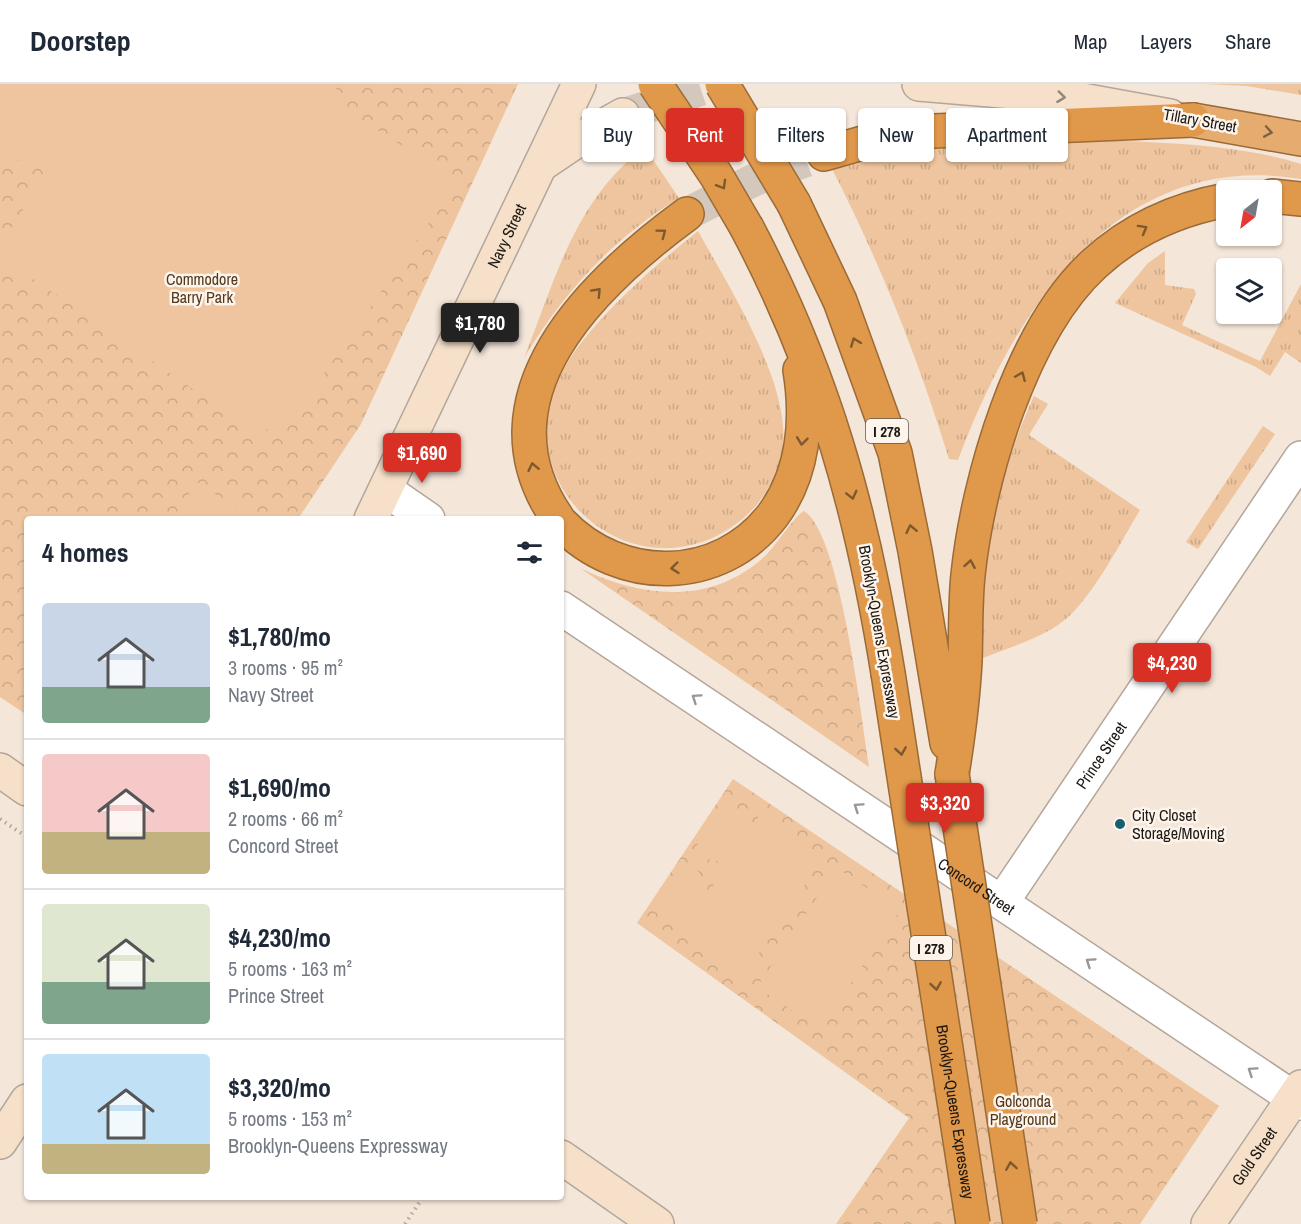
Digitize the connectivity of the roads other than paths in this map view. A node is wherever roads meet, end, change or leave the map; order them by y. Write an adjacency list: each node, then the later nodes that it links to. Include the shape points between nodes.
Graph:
1 (579, 84): 9 (main road, Navy Street)
2 (655, 84): 14 (highway, Brooklyn-Queens Expressway / I 278, one-way to 14, bridge, via 747,228)
3 (722, 84): 22 (highway, I 278, one-way to 3, bridge, via 915,551 895,453 840,301 794,204)
4 (919, 84): 5 (main road, Tillary Street, one-way to 5, via 1060,96)
5 (1193, 120): 7 (highway, Tillary Street, one-way to 7); 8 (highway, via 934,131)
6 (582, 138): 9 (main road)
7 (1301, 139)
8 (846, 147)
9 (542, 164): 16 (main road, Navy Street)
10 (1282, 197): 11 (highway)
11 (1301, 198)
12 (1216, 203): 22 (highway, one-way to 12, via 983,494 1014,394 1042,333 1073,287 1113,248 1160,220)
13 (687, 214): 19 (highway, one-way to 13, via 534,474 529,444 529,420 540,373 552,350 607,282)
14 (792, 321): 20 (highway, one-way to 20, via 806,404 802,448 780,503 755,536 705,562 648,569 615,561 583,543); 31 (highway, Brooklyn-Queens Expressway / I 278, one-way to 31, bridge, via 844,463 867,555)
15 (1301, 458): 25 (street, Prince Street)
16 (386, 490): 17 (main road, Navy Street); 18 (street)
17 (373, 516)
18 (424, 516)
19 (556, 516)
20 (564, 526)
21 (564, 610): 25 (street, Concord Street, one-way to 21)
22 (949, 663): 32 (highway, I 278, one-way to 22, bridge, via 952,774 961,715)
23 (0, 770): 24 (main road)
24 (24, 787)
25 (1002, 902): 26 (street, Concord Street, one-way to 25)
26 (1298, 1096): 33 (main road, Gold Street)
27 (24, 1106): 28 (main road)
28 (0, 1142)
29 (564, 1160): 30 (main road)
30 (657, 1224)
31 (973, 1224)
32 (1020, 1224)
33 (1208, 1224)

